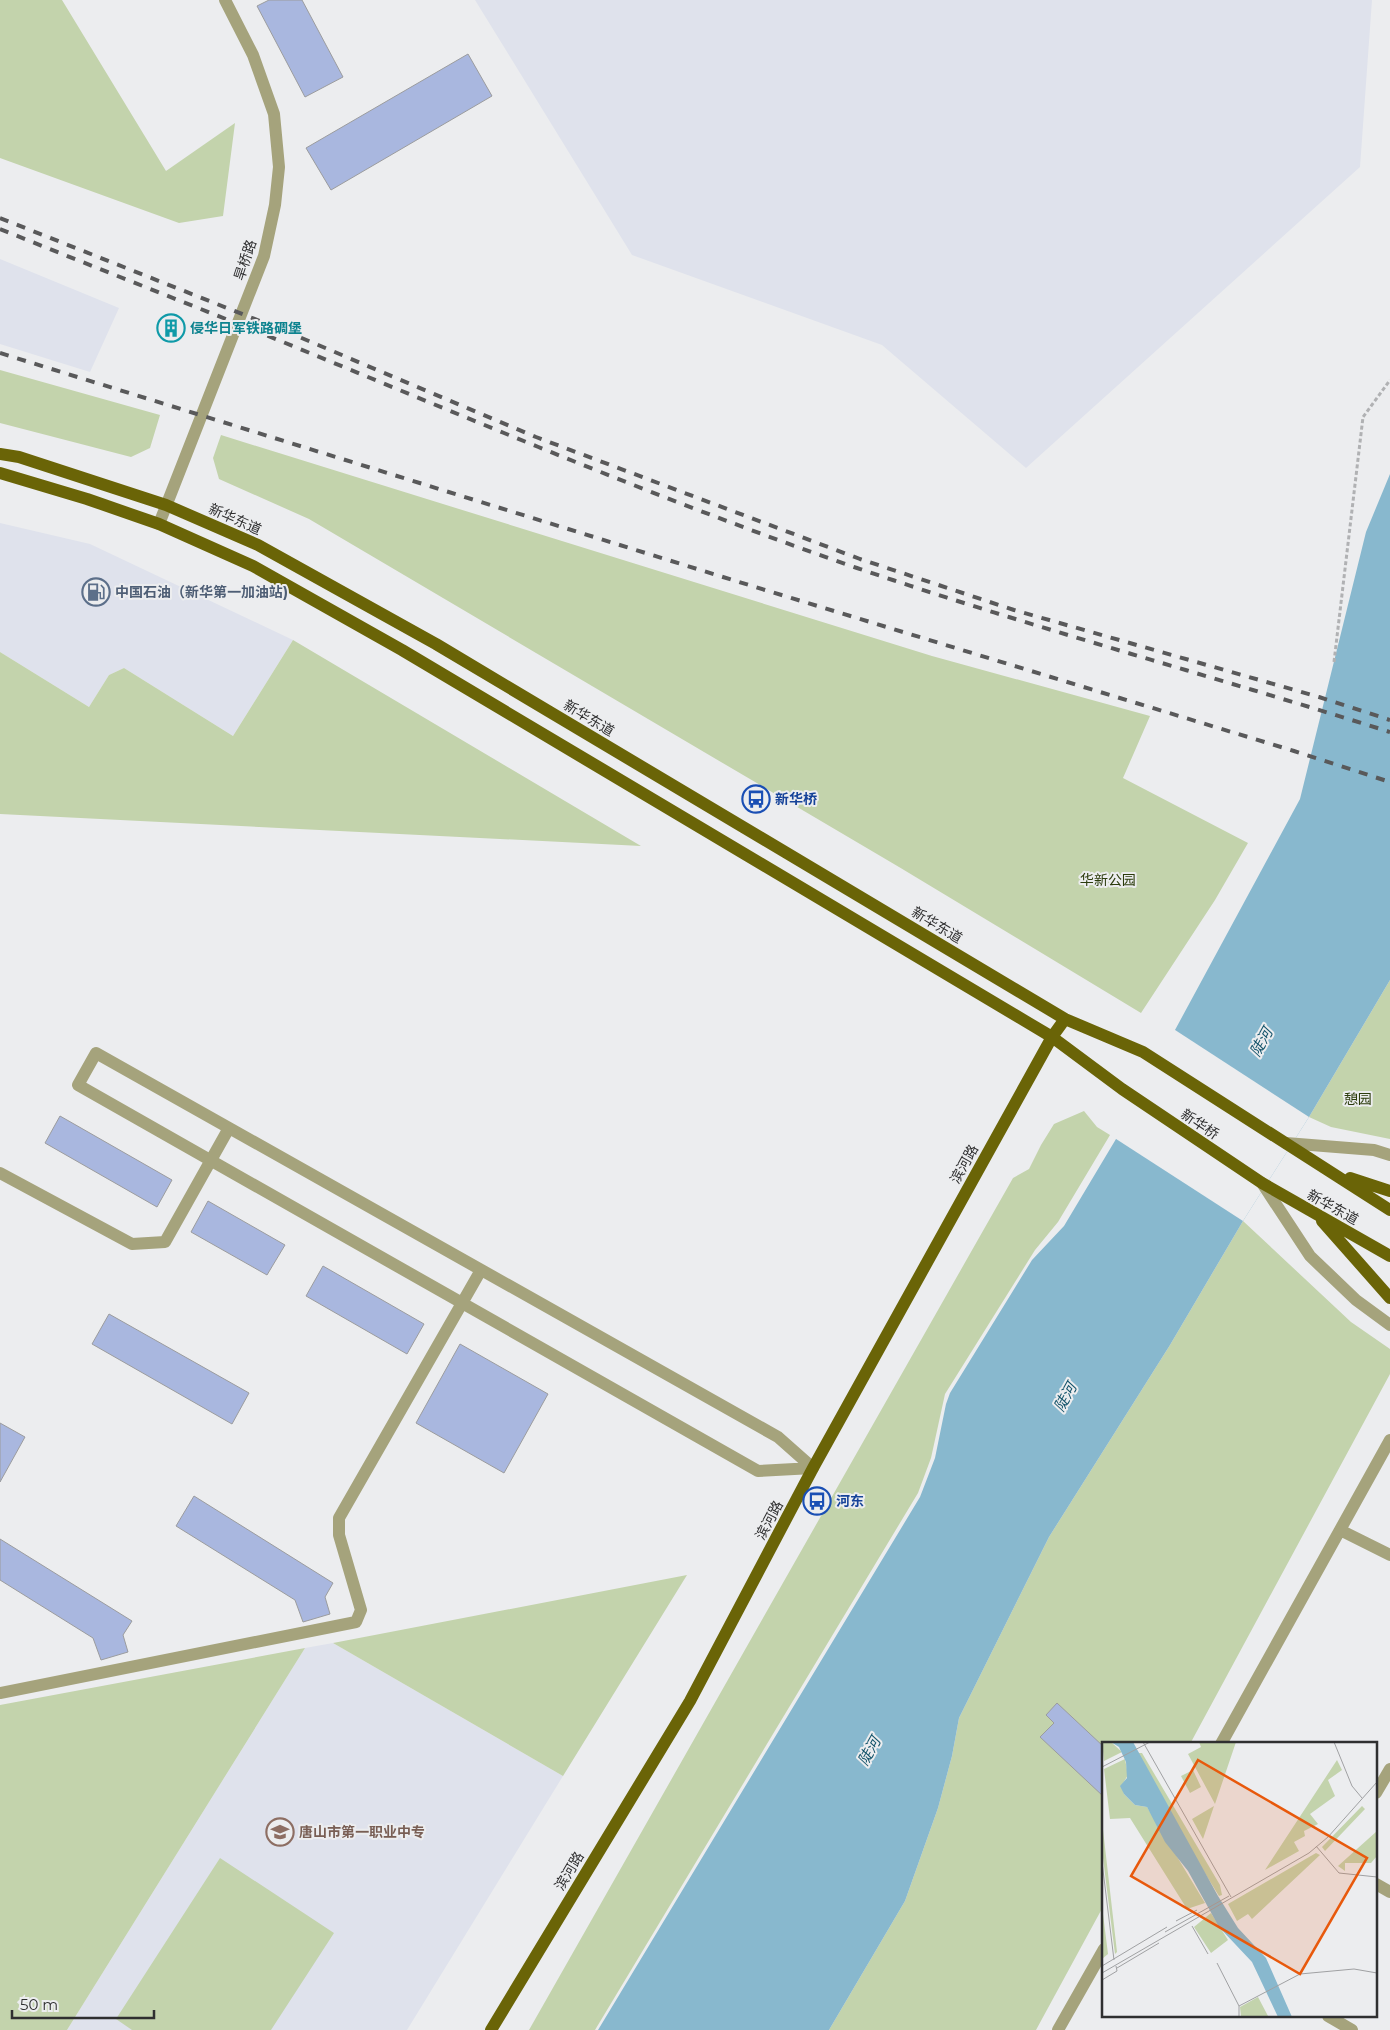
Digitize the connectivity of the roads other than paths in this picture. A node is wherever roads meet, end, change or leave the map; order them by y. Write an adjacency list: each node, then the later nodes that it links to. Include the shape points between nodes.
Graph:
1 (225, 0): 4 (street, 旱桥路, via 253,55 274,114 279,167 275,205 264,256)
2 (0, 454): 4 (main road, 新华东道, via 19,457)
3 (0, 473): 5 (main road)
4 (166, 505): 5 (street, 旱桥路); 6 (main road, 新华东道, via 258,545 436,644)
5 (159, 524): 7 (main road, via 253,566 402,650)
6 (1065, 1019): 7 (main road, 滨河路); 9 (main road, 新华东道, via 1143,1052)
7 (1052, 1037): 14 (main road, 新华桥); 24 (main road, 滨河路)
8 (229, 1128): 11 (street); 11 (street, via 96,1053 78,1085); 19 (street)
9 (1286, 1143): 10 (street, via 1374,1150); 13 (main road, 新华东道)
10 (1390, 1155)
11 (212, 1161): 12 (street, via 165,1242 132,1244); 21 (street)
12 (0, 1173)
13 (1333, 1173): 15 (main road); 16 (main road, 新华东道)
14 (1262, 1184): 17 (main road, 新华东道); 22 (street, via 1310,1256 1356,1300)
15 (1390, 1191)
16 (1390, 1210)
17 (1315, 1214): 18 (main road, 新华东道); 20 (main road)
18 (1390, 1256)
19 (481, 1270): 21 (street); 24 (street, via 778,1437)
20 (1390, 1298)
21 (462, 1303): 24 (street, via 758,1471); 27 (street, via 339,1518 338,1534 361,1610 356,1622)
22 (1390, 1325)
23 (1390, 1440): 25 (street)
24 (813, 1468): 35 (main road, 滨河路, via 690,1701)
25 (1340, 1530): 26 (street); 28 (street)
26 (1390, 1555)
27 (0, 1693)
28 (1222, 1742)
29 (1390, 1769): 30 (street)
30 (1382, 1790)
31 (1378, 1885): 32 (street)
32 (1390, 1892)
33 (1102, 1953): 36 (street)
34 (1331, 2018): 37 (street)
35 (491, 2030)
36 (1058, 2030)
37 (1352, 2030)

